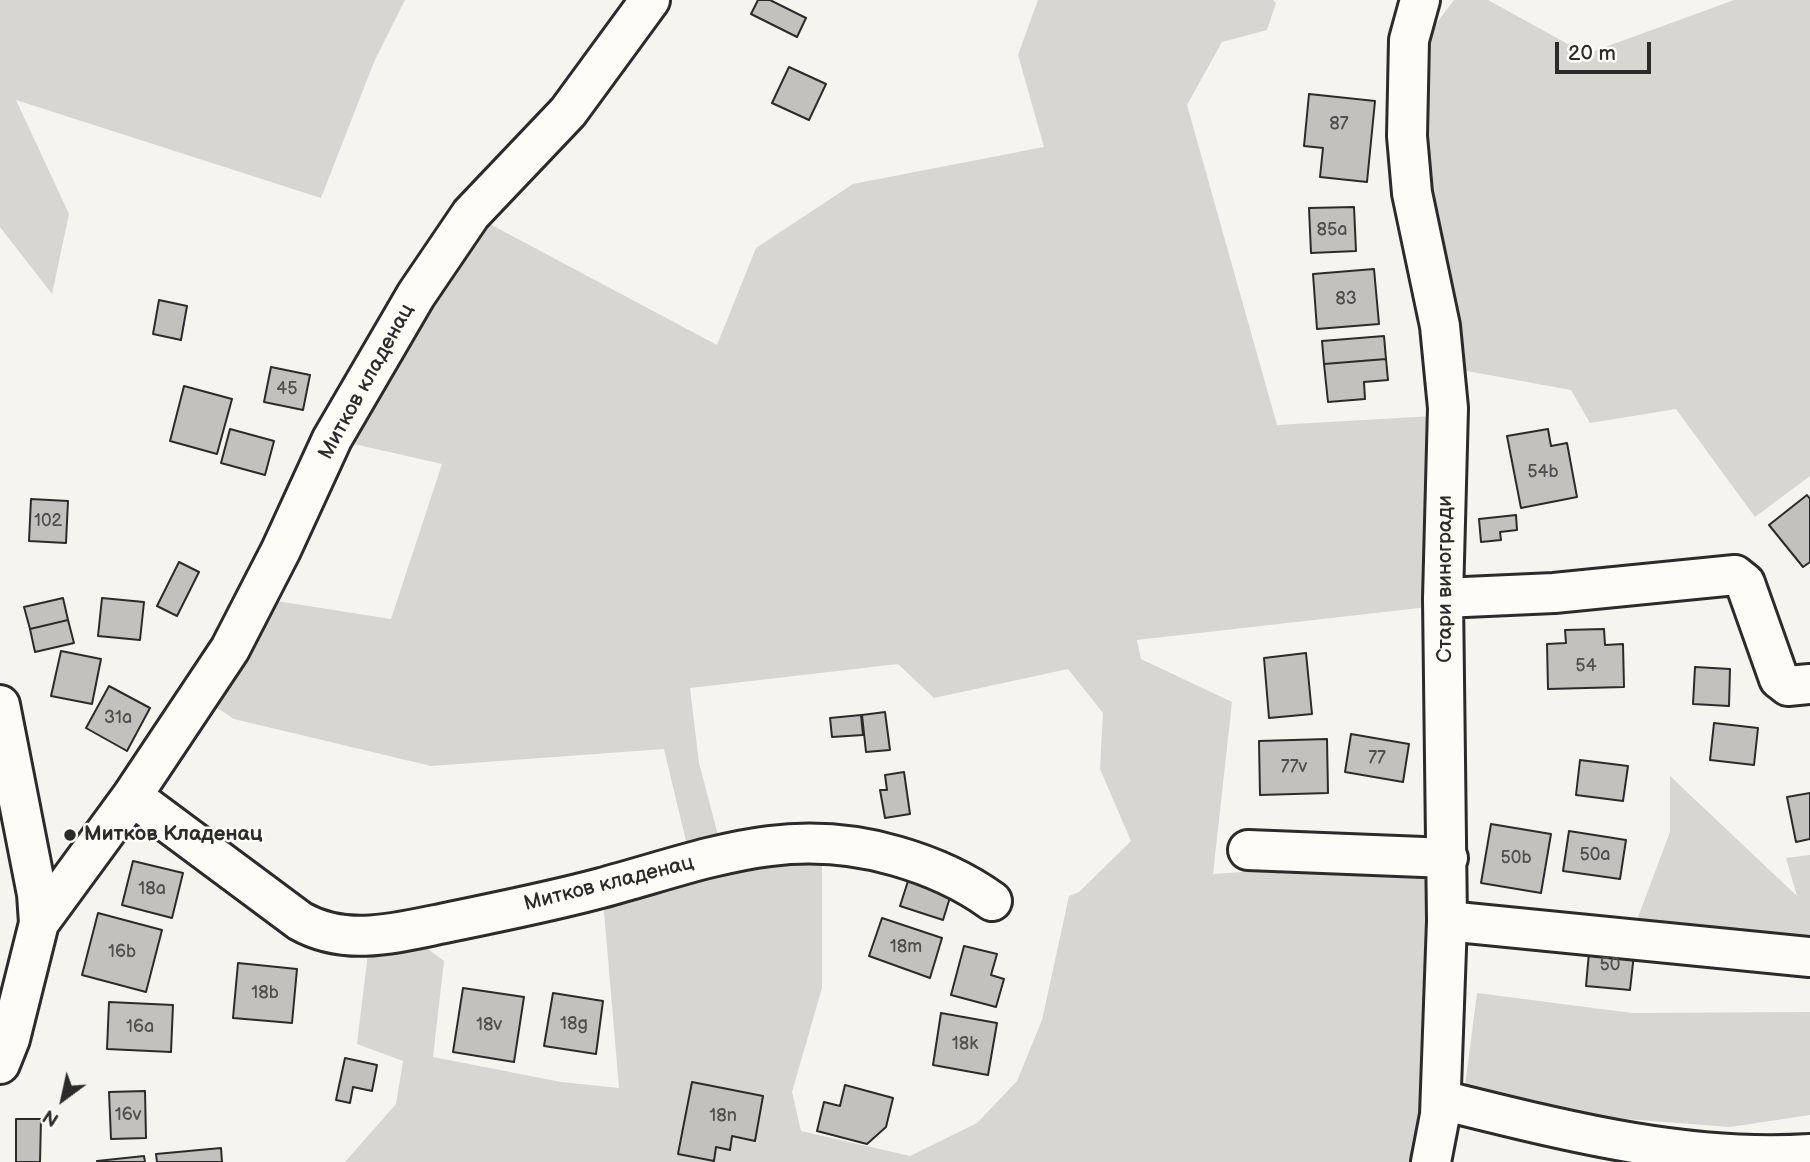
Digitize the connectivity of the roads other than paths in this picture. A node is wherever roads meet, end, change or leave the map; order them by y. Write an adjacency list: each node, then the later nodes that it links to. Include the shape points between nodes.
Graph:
1 (650, 0): 6 (street, Митков кладенац, via 568,113 471,214 416,295 332,439 230,649)
2 (1420, 0): 3 (street, Стари виногради, via 1409,40 1405,104 1412,193 1440,326 1447,394)
3 (1443, 598): 4 (street, via 1554,593 1735,575 1745,583 1779,679 1788,687); 8 (street, Стари виногради)
4 (1810, 684)
5 (0, 705): 11 (street)
6 (132, 796): 9 (street, Митков кладенац, via 300,921 340,936 404,931 497,912 789,842 837,843 916,862 966,882); 11 (street, Митков кладенац)
7 (1248, 850): 8 (street)
8 (1448, 858): 10 (street, Стари виногради)
9 (992, 901)
10 (1447, 921): 12 (street); 14 (street, Стари виногради)
11 (39, 923): 13 (street, Митков кладенац)
12 (1810, 957)
13 (0, 1064)
14 (1441, 1100): 15 (street, via 1642,1146 1708,1155); 16 (street, Стари виногради)
15 (1810, 1154)
16 (1431, 1162)

